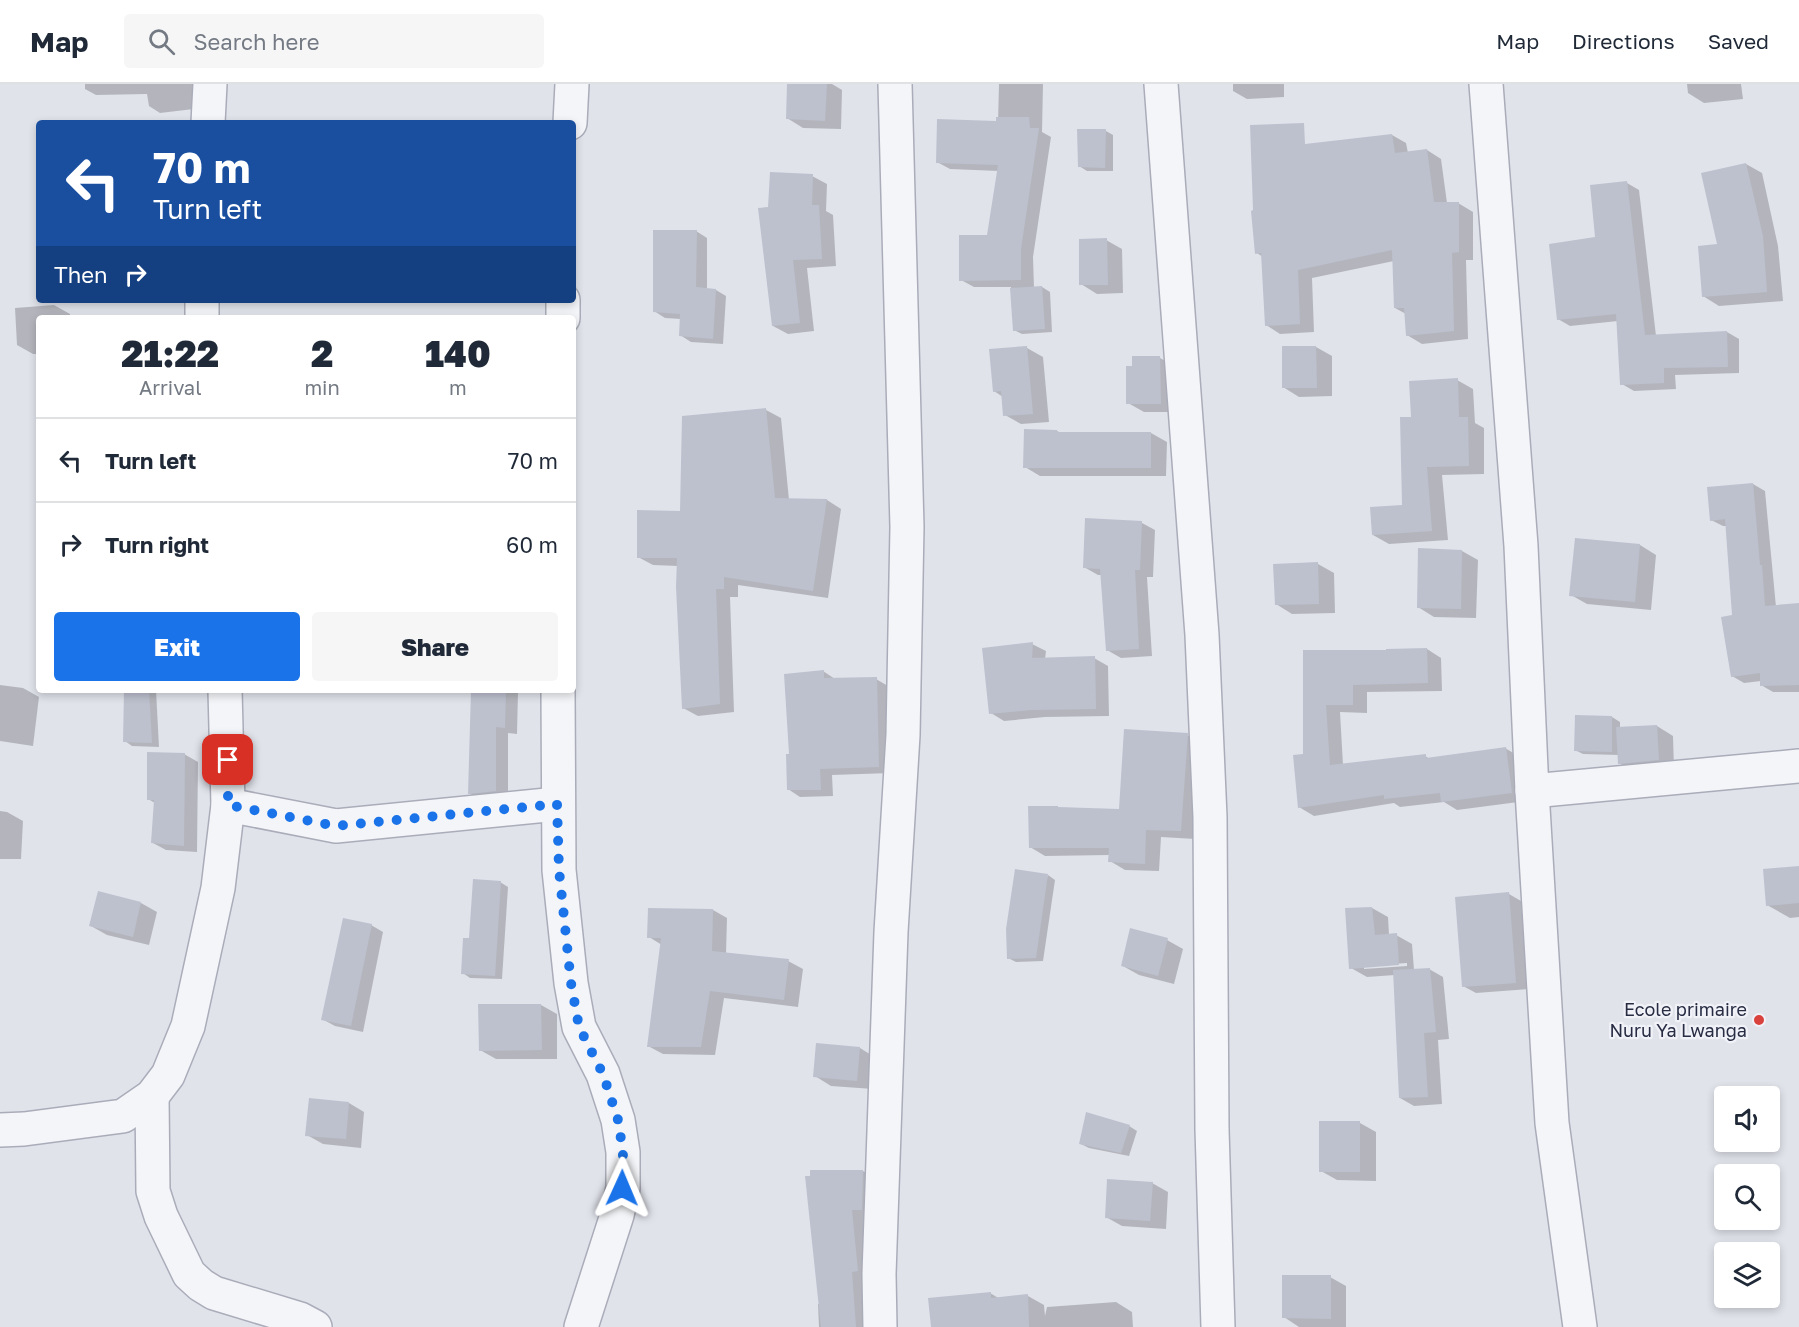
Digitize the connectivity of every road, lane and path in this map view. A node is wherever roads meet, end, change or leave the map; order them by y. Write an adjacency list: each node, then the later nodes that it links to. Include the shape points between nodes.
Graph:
1 (210, 84): 6 (street)
2 (572, 84): 7 (street)
3 (895, 84): 18 (street, via 908,527 903,735 891,932 879,1262)
4 (1161, 84): 19 (street, via 1202,636 1210,806)
5 (1486, 84): 11 (street, via 1521,546)
6 (208, 120)
7 (570, 120)
8 (225, 693): 13 (street)
9 (558, 693): 12 (street)
10 (1799, 766): 11 (street)
11 (1532, 791): 20 (street, via 1552,1123)
12 (557, 804): 13 (street, via 336,826); 17 (street, via 565,937 579,1027 603,1074 618,1120 623,1152 617,1215)
13 (228, 805): 14 (street, via 218,888 188,1026 168,1075)
14 (152, 1096): 15 (street, via 123,1116); 16 (street, via 153,1191 160,1216 189,1274 214,1293)
15 (0, 1130)
16 (315, 1327)
17 (581, 1327)
18 (880, 1327)
19 (1218, 1327)
20 (1580, 1327)

